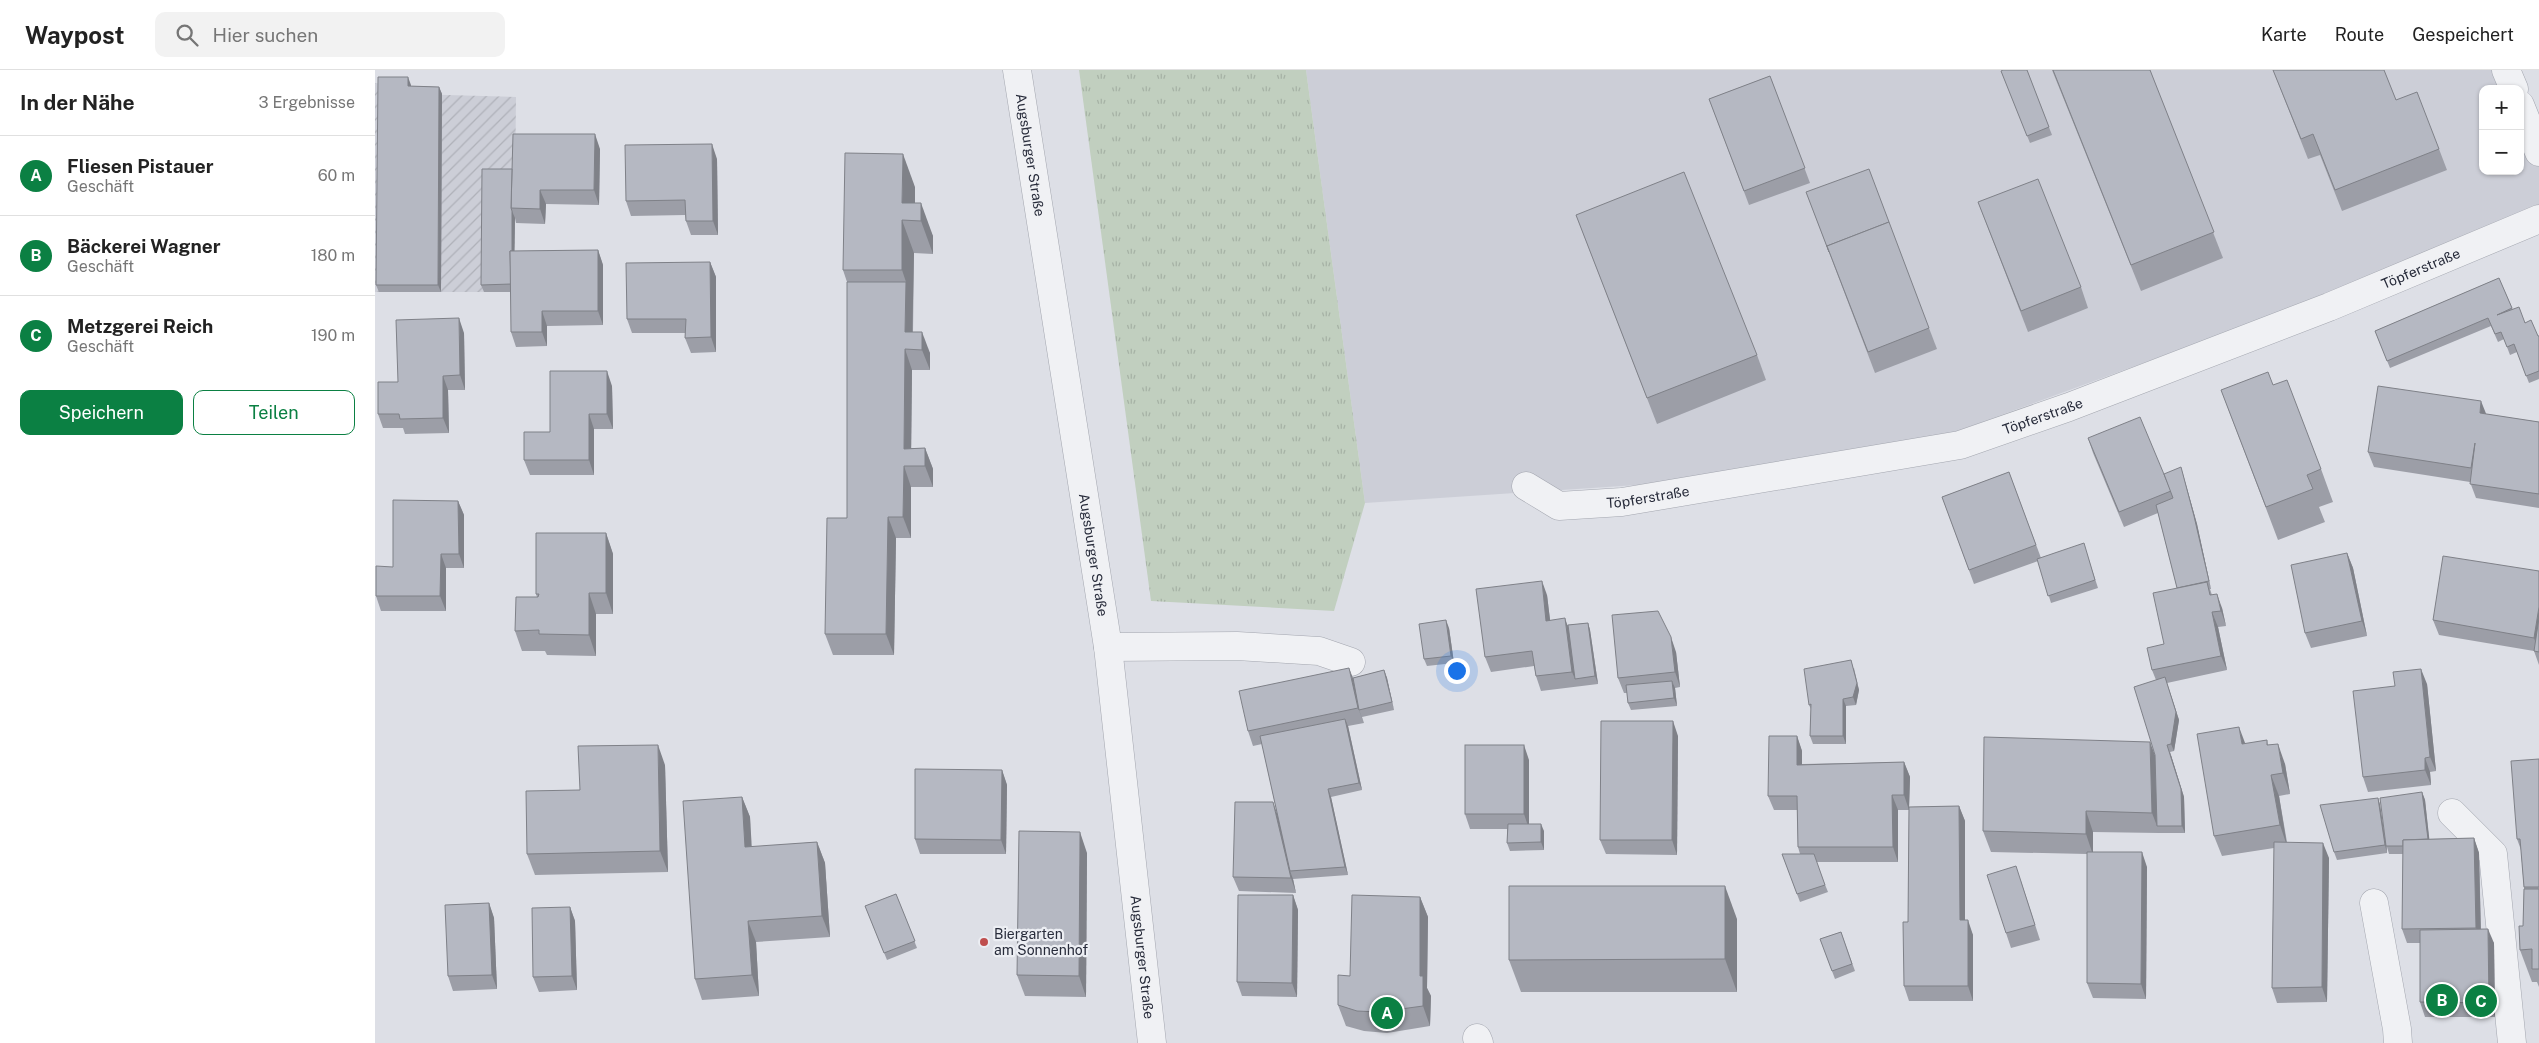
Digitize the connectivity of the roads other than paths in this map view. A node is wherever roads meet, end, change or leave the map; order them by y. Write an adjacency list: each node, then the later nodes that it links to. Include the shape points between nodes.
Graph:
1 (1017, 70): 8 (street, Augsburger Straße)
2 (2507, 70): 3 (street)
3 (2513, 85)
4 (2524, 115): 5 (street)
5 (2539, 152)
6 (2539, 219): 7 (street, Töpferstraße, via 2329,307 2069,407 1960,445 1622,502 1559,506)
7 (1526, 486)
8 (1109, 647): 9 (street, via 1237,646 1319,651); 12 (street, Augsburger Straße)
9 (1351, 662)
10 (2451, 813): 14 (street, via 2493,854)
11 (2374, 903): 13 (street)
12 (1152, 1043)
13 (2398, 1043)
14 (2512, 1043)

